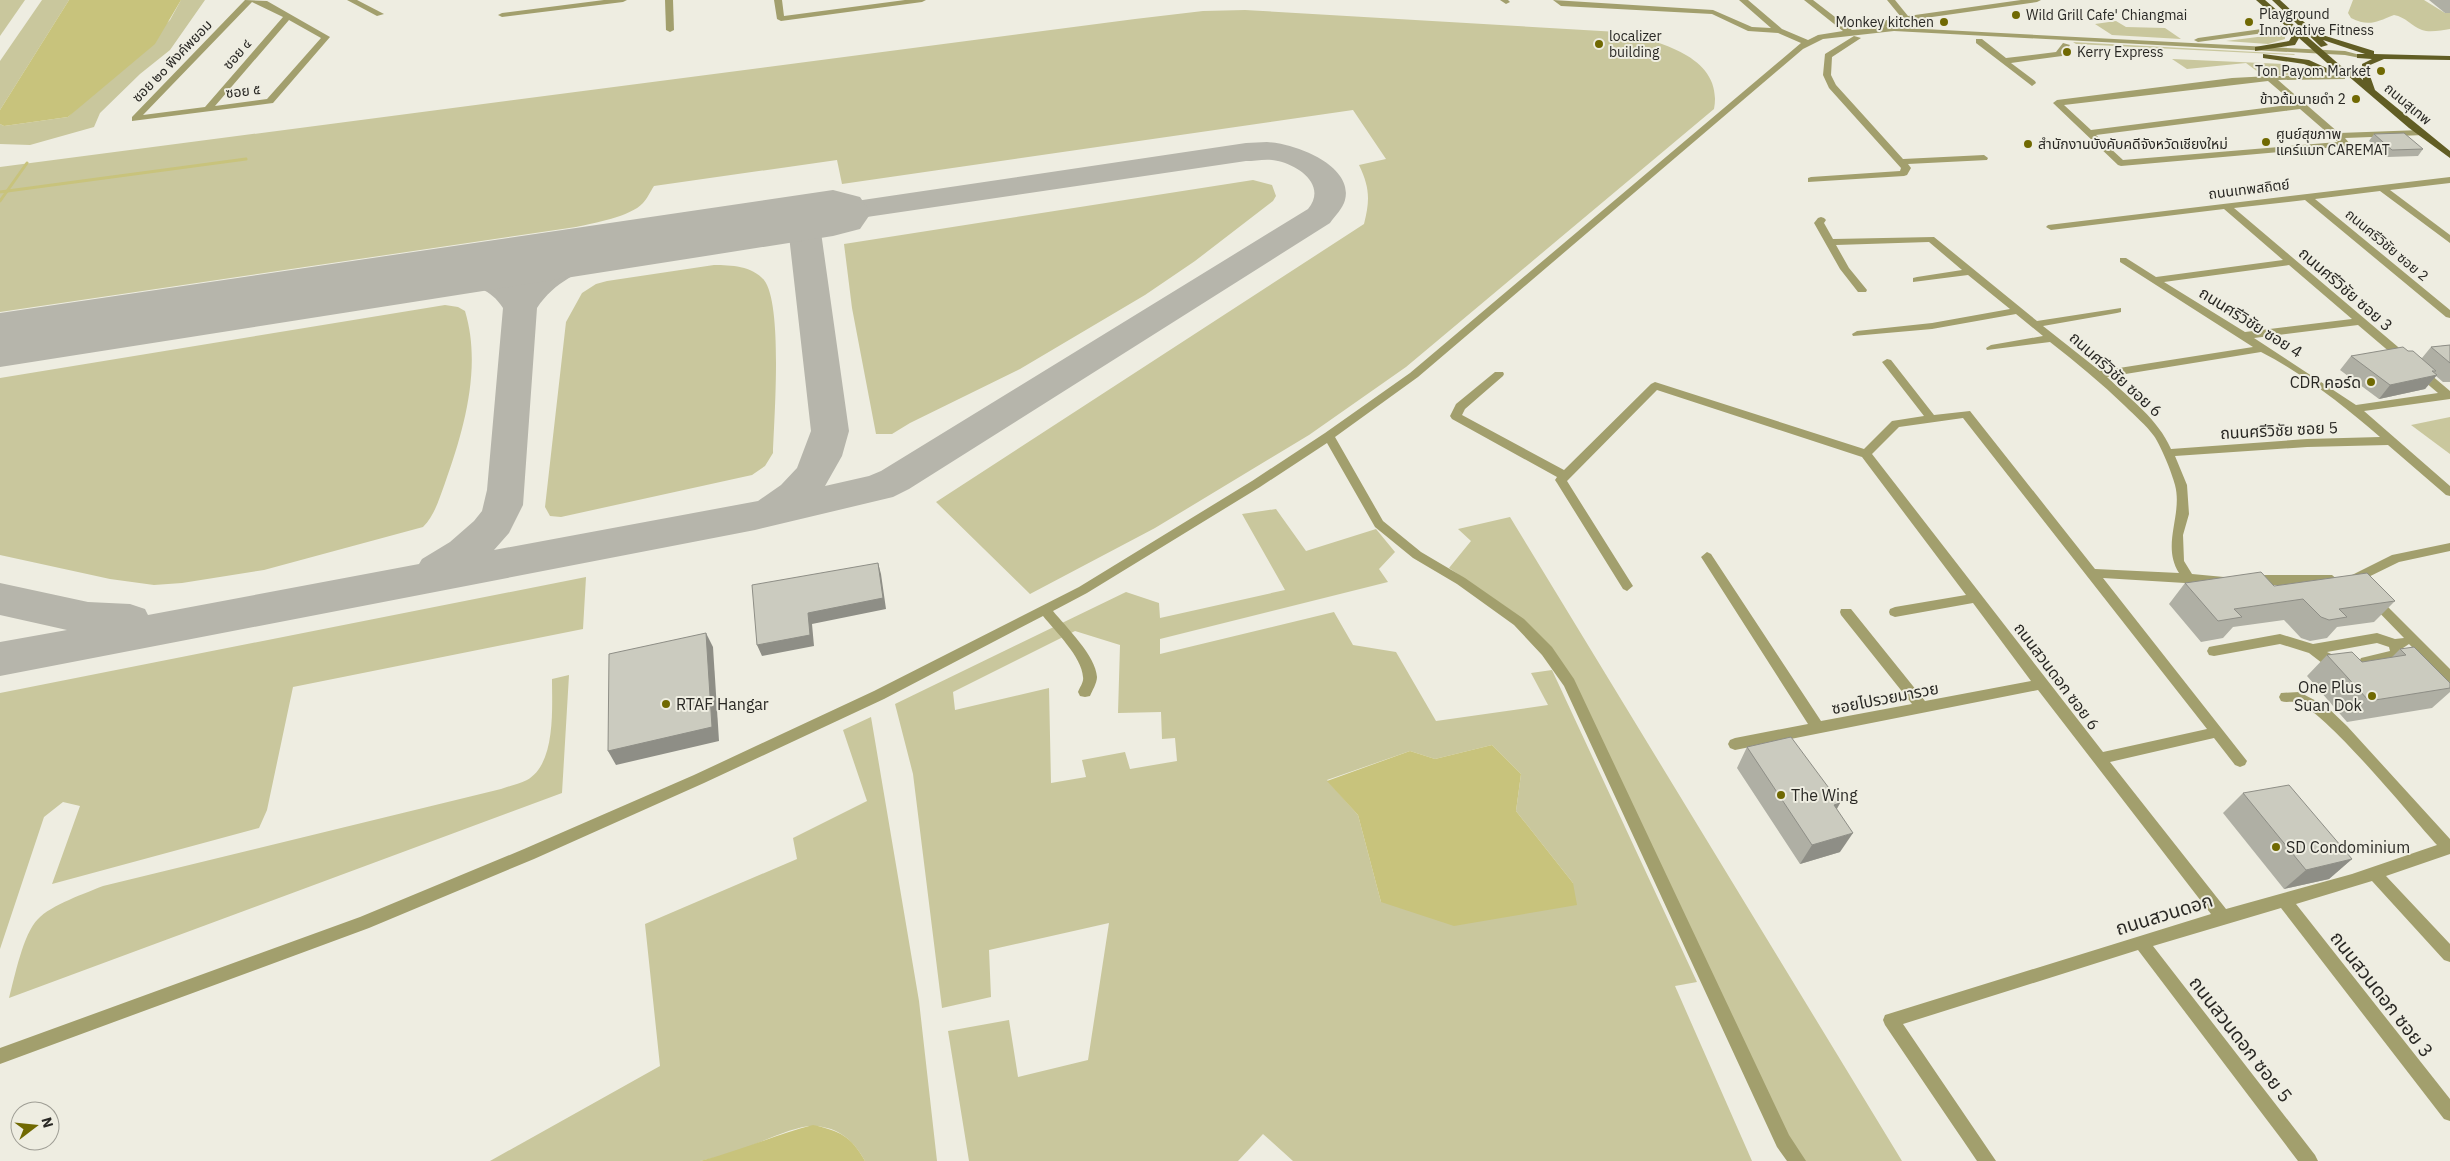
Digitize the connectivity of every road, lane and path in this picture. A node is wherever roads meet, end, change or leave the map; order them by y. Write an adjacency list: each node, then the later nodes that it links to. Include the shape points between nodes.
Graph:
1 (249, 0): 54 (street, ซอย ๒๐ พิงค์พยอม)
2 (254, 0): 27 (street)
3 (352, 0): 25 (street)
4 (546, 0): 22 (street)
5 (623, 0): 22 (street)
6 (669, 0): 31 (street)
7 (778, 0): 21 (street, via 781,19)
8 (851, 0): 21 (street)
9 (922, 0): 21 (street)
10 (1557, 0): 20 (street, via 1561,4)
11 (1617, 0): 20 (street)
12 (1681, 0): 24 (street)
13 (1743, 0): 32 (street)
14 (1808, 0): 33 (street)
15 (1891, 0): 28 (street)
16 (1958, 0): 23 (street)
17 (2037, 0): 23 (street)
18 (2260, 0): 30 (main road)
19 (2276, 0): 29 (main road)
20 (1623, 6): 24 (street)
21 (853, 9)
22 (544, 10): 26 (street)
23 (1966, 10): 28 (street)
24 (1693, 11): 32 (street, via 1719,13 1751,29)
25 (380, 14)
26 (502, 15)
27 (288, 16): 53 (street, ซอย ๔); 53 (street, ซอย ๕, via 326,37 270,101)
28 (1906, 18): 34 (street, via 1886,23)
29 (2304, 27): 41 (main road); 44 (main road, via 2329,40)
30 (2291, 28): 38 (street); 40 (main road, via 2296,36 2292,43); 41 (main road)
31 (670, 30)
32 (1779, 31): 37 (street)
33 (1849, 32): 34 (street); 37 (street)
34 (1878, 32): 35 (street); 36 (street); 38 (street)
35 (1858, 38): 46 (street, via 1811,47); 60 (street, via 1828,56 1827,75 1832,86)
36 (1979, 40): 39 (street); 47 (street)
37 (1807, 43): 46 (street)
38 (2168, 44): 40 (street)
39 (2066, 45): 42 (street); 47 (street, via 2059,54)
40 (2258, 49): 41 (street)
41 (2329, 55): 42 (street); 43 (street); 48 (main road, ถนนสุเทพ); 48 (main road, ถนนสุเทพ, via 2350,68)
42 (2266, 56): 48 (main road, via 2316,65)
43 (2360, 56): 44 (main road)
44 (2386, 57): 45 (main road); 51 (main road, via 2365,66)
45 (2450, 58)
46 (1786, 60): 92 (street, via 1414,375)
47 (2004, 61): 50 (street)
48 (2346, 75): 49 (street); 51 (main road, ถนนสุเทพ)
49 (2270, 78): 52 (street); 55 (street, via 2057,103)
50 (2032, 83)
51 (2373, 93): 56 (main road, ถนนสุเทพ)
52 (2302, 106): 55 (street); 57 (street)
53 (208, 109): 54 (street, ซอย ๕)
54 (135, 119)
55 (2089, 133): 57 (street, via 2121,163 2346,144)
56 (2421, 133): 57 (street); 58 (main road, ถนนสุเทพ)
57 (2337, 136)
58 (2450, 155)
59 (1984, 158): 60 (street)
60 (1901, 162): 61 (street, via 1906,168 1904,172)
61 (1811, 180)
62 (2450, 180): 63 (street, ถนนเทพสถิตย์)
63 (2380, 187): 64 (street, ถนนเทพสถิตย์); 68 (street)
64 (2307, 196): 65 (street, ถนนเทพสถิตย์); 78 (street, ถนนศรีวิชัย ซอย 2)
65 (2226, 206): 67 (street, ถนนเทพสถิตย์); 71 (street, ถนนศรีวิชัย ซอย 3)
66 (1821, 220): 69 (street, via 1819,223)
67 (2051, 227)
68 (2450, 240)
69 (1830, 242): 72 (street, ถนนศรีวิชัย ซอย 6, via 1931,239); 75 (street)
70 (2123, 260): 74 (street, ถนนศรีวิชัย ซอย 4)
71 (2291, 262): 74 (street); 79 (street, ถนนศรีวิชัย ซอย 3)
72 (1970, 272): 73 (street); 77 (street, ถนนศรีวิชัย ซอย 6)
73 (1917, 280)
74 (2154, 280): 82 (street, ถนนศรีวิชัย ซอย 4)
75 (1862, 290)
76 (2117, 310): 80 (street)
77 (2018, 311): 80 (street, ถนนศรีวิชัย ซอย 6); 81 (street, via 1932,326)
78 (2450, 315)
79 (2361, 321): 82 (street); 89 (street, ถนนศรีวิชัย ซอย 3)
80 (2035, 324): 83 (street, ถนนศรีวิชัย ซอย 6)
81 (1857, 334)
82 (2243, 336): 85 (street, ถนนศรีวิชัย ซอย 4)
83 (2052, 338): 84 (street); 88 (street, ถนนศรีวิชัย ซอย 6)
84 (1991, 348)
85 (2261, 348): 88 (street); 90 (street, ถนนศรีวิชัย ซอย 4)
86 (1887, 362): 91 (street)
87 (1499, 374): 96 (street, via 1460,408 1456,416)
88 (2098, 375): 94 (street, ถนนศรีวิชัย ซอย 6, via 2148,422)
89 (2449, 395): 90 (street)
90 (2354, 409): 93 (street, ถนนศรีวิชัย ซอย 4)
91 (1931, 418): 95 (street, via 1896,424); 100 (street, via 1966,414)
92 (1329, 436): 105 (street, via 1222,506); 130 (street, via 1379,524 1417,555 1462,581 1519,622 1547,651 1569,683 1783,1141)
93 (2390, 441): 94 (street, ถนนศรีวิชัย ซอย 5); 97 (street, ถนนศรีวิชัย ซอย 4)
94 (2169, 453): 101 (street, ถนนศรีวิชัย ซอย 6, via 2180,485 2183,514 2177,535 2178,562)
95 (1866, 454): 96 (street, via 1655,386); 104 (street, ถนนสวนดอก ซอย 6)
96 (1565, 476): 103 (street, via 1560,480)
97 (2450, 492)
98 (2450, 547): 102 (street, via 2396,558)
99 (1707, 557): 117 (street)
100 (2093, 573): 101 (street); 118 (street)
101 (2190, 580): 102 (street)
102 (2355, 580): 108 (street)
103 (1627, 586)
104 (1976, 598): 107 (street); 113 (street, ถนนสวนดอก ซอย 6)
105 (1045, 610): 114 (street, via 1087,669 1090,678); 128 (street, via 879,695 529,854 364,923)
106 (1846, 612): 116 (street)
107 (1896, 612)
108 (2415, 642): 109 (street); 112 (street)
109 (2395, 644): 110 (street, via 2377,638); 110 (street, via 2395,655 2347,665 2327,659)
110 (2313, 649): 111 (street, via 2280,639)
111 (2214, 651)
112 (2450, 677)
113 (2041, 684): 116 (street, ซอยไปรวยมารวย); 120 (street, ถนนสวนดอก ซอย 6)
114 (1085, 692)
115 (2286, 696): 122 (street, via 2299,697 2321,710)
116 (1923, 708): 117 (street, ซอยไปรวยมารวย)
117 (1819, 729): 119 (street, ซอยไปรวยมารวย)
118 (2217, 732): 120 (street); 121 (street)
119 (1735, 744)
120 (2099, 759): 125 (street, ถนนสวนดอก ซอย 6)
121 (2240, 761)
122 (2449, 848): 123 (street, ถนนสวนดอก)
123 (2374, 873): 124 (street, ถนนสวนดอก); 127 (street)
124 (2283, 899): 125 (street, ถนนสวนดอก); 129 (street, ถนนสวนดอก ซอย 3)
125 (2223, 917): 126 (street, ถนนสวนดอก)
126 (2141, 942): 131 (street, ถนนสวนดอก, via 1891,1020); 132 (street, ถนนสวนดอก ซอย 5)
127 (2450, 955)
128 (0, 1056)
129 (2450, 1113)
130 (1797, 1161)
131 (1987, 1161)
132 (2310, 1161)

